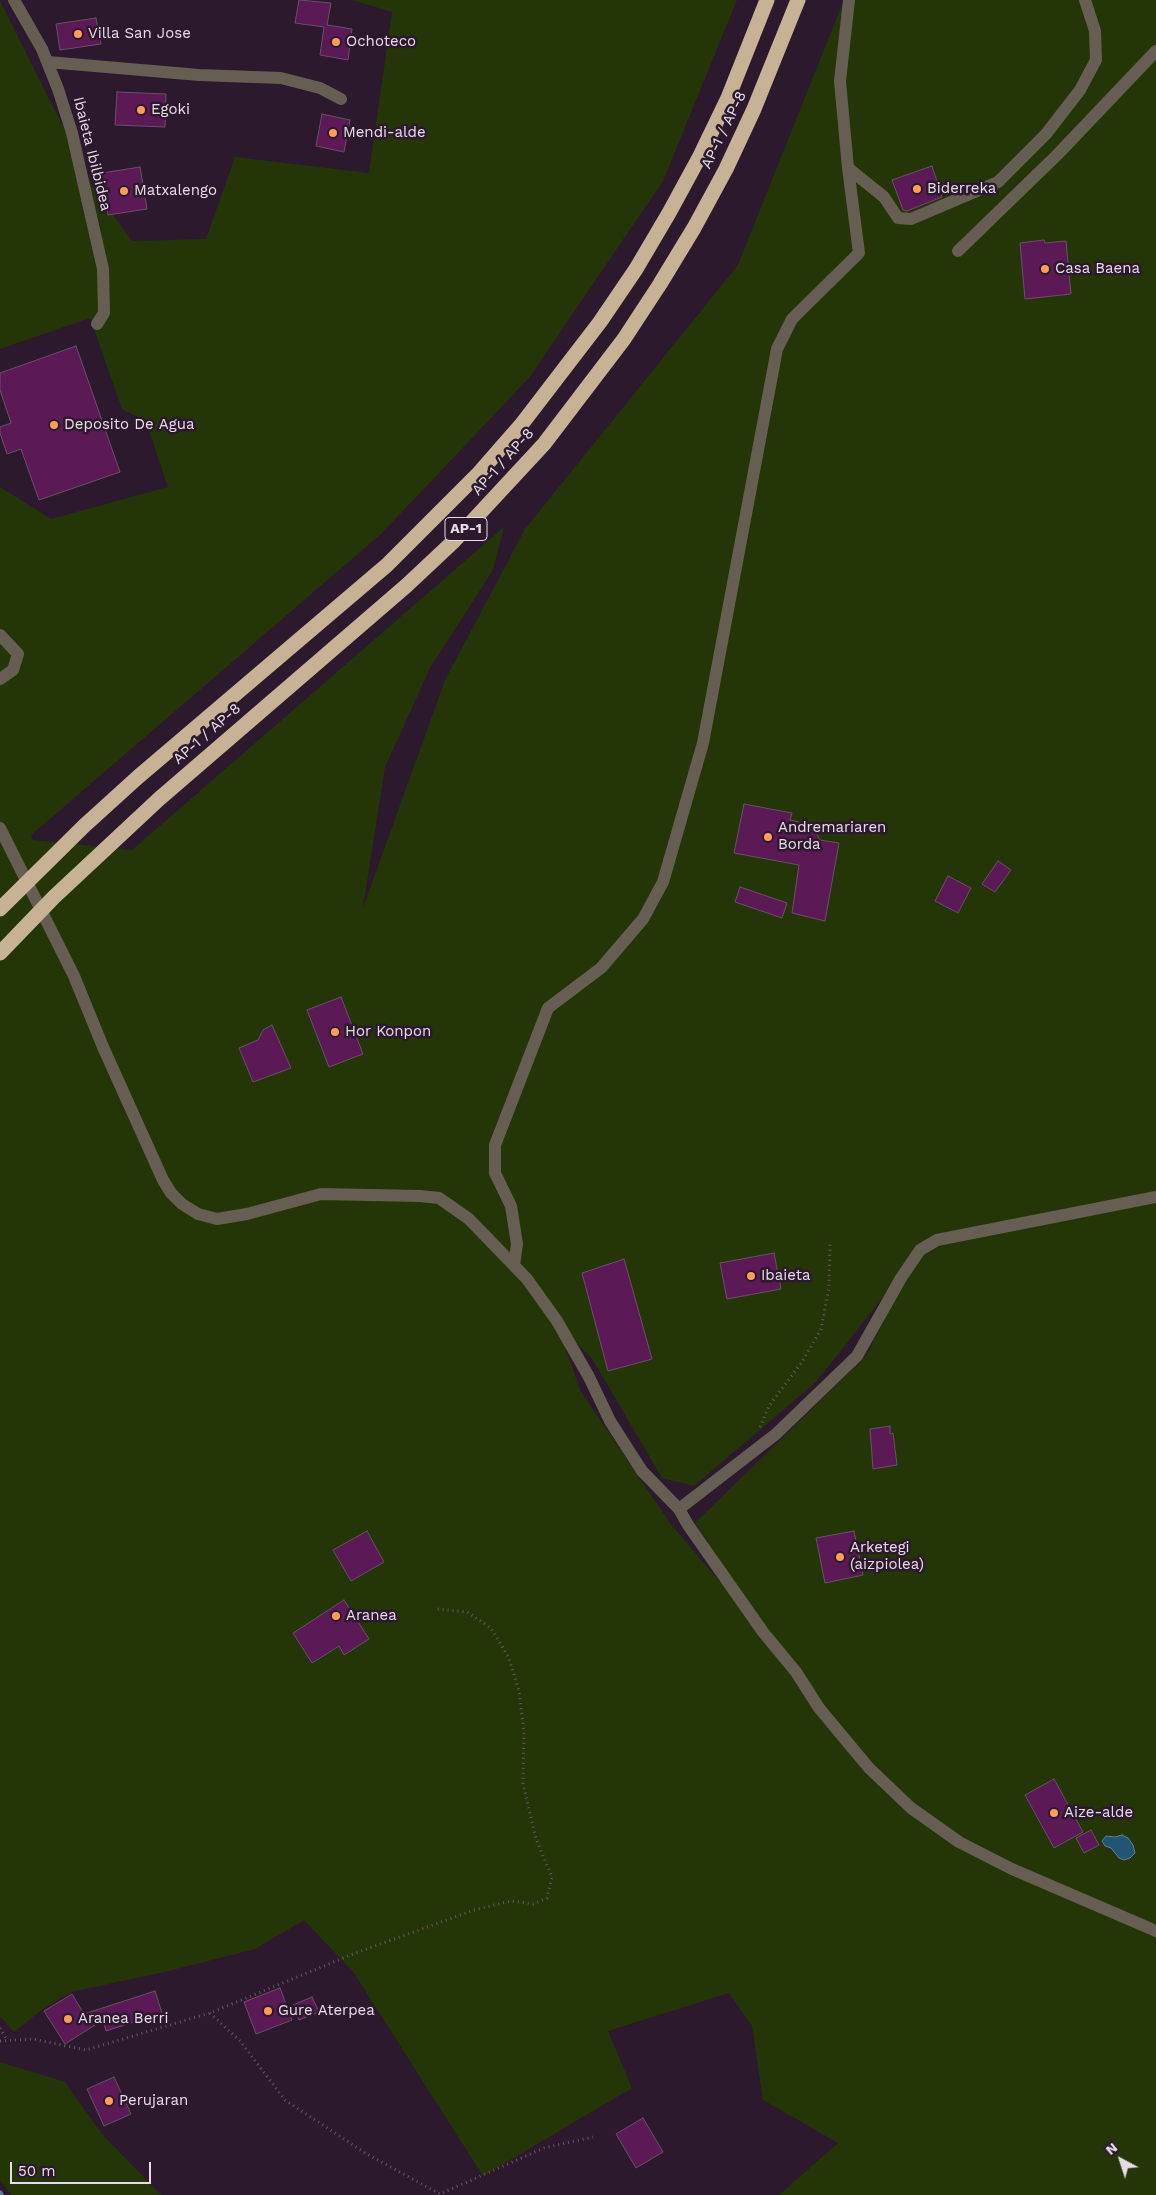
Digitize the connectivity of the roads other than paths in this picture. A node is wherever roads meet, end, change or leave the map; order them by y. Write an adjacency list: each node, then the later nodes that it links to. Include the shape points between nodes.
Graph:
1 (14, 0): 7 (street, Ibaieta Ibilbidea)
2 (767, 0): 15 (highway, AP-1 / AP-8 / AP-1, via 728,98 669,213 600,322 521,425 479,473 387,565 132,783)
3 (798, 0): 16 (highway, AP-1 / AP-8 / AP-1, via 754,110 694,228 624,339 544,444 454,541 406,586 159,799 54,897)
4 (849, 0): 9 (street, via 840,81)
5 (1085, 0): 9 (street, via 1095,31 1096,60 1080,90 1046,134 998,182 910,219 898,218 884,197)
6 (1156, 51): 10 (street, via 1058,154)
7 (48, 62): 8 (street, via 199,76 281,78 320,88); 11 (street, Ibaieta Ibilbidea, via 72,133 103,269 104,313)
8 (341, 99)
9 (848, 168): 18 (street, via 859,253 792,319 777,349 703,743 663,882 643,919 601,968 548,1008 495,1145 495,1173 511,1206 517,1244)
10 (958, 251)
11 (97, 324)
12 (0, 635): 13 (street, via 18,654 13,670)
13 (0, 679)
14 (0, 828): 18 (street, via 74,976 102,1047 163,1180 182,1204 198,1214 217,1219 322,1194 439,1198 469,1218)
15 (0, 909)
16 (0, 953)
17 (1156, 1197): 19 (street, via 937,1240 920,1250 857,1356 759,1448)
18 (514, 1265): 19 (street, via 557,1321 610,1421 642,1471)
19 (679, 1509): 20 (street, via 819,1708 869,1768 911,1808 959,1842)
20 (1156, 1931)

